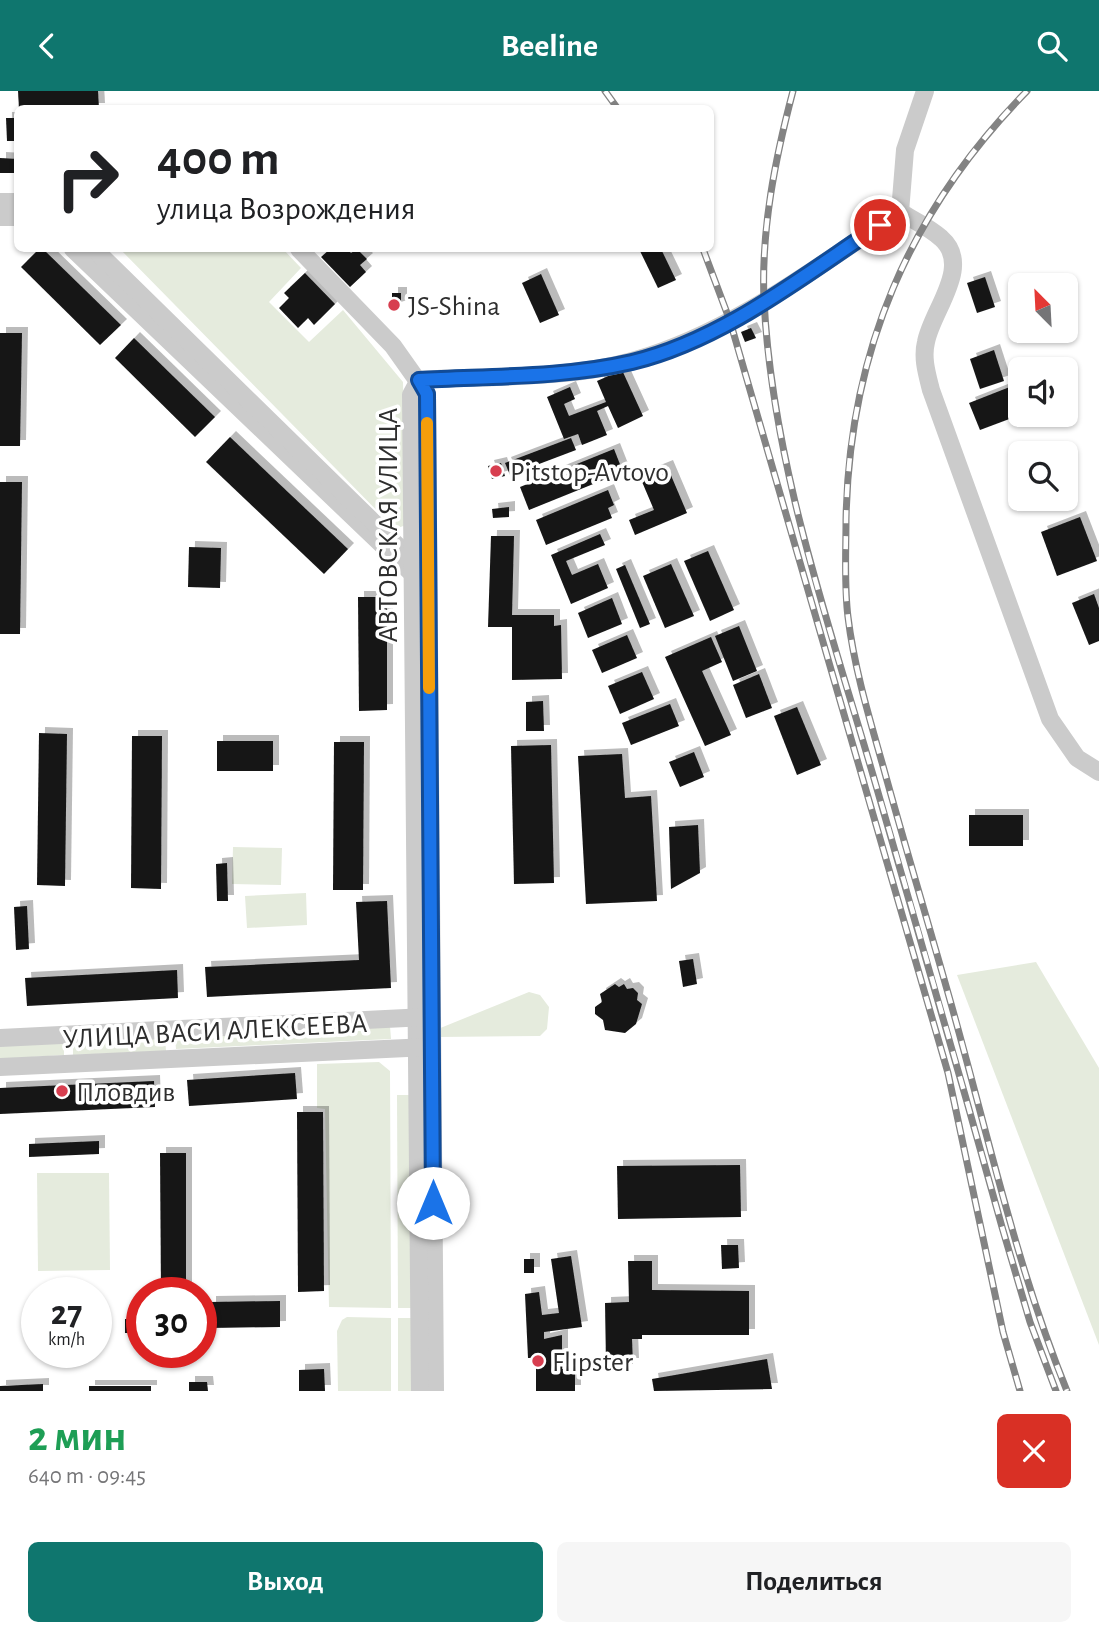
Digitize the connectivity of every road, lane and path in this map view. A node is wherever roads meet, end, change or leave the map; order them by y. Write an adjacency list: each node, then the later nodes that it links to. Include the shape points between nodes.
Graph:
1 (925, 91): 2 (street, via 905,151)
2 (900, 212): 6 (street, via 765,300 672,348 589,370); 9 (street, via 942,239 950,250 951,279 925,344 929,380 1050,719 1077,758)
3 (76, 252): 8 (street)
4 (97, 252): 7 (street)
5 (302, 252): 6 (street, via 393,346)
6 (419, 380): 7 (street, АВТОВСКАЯ УЛИЦА, via 411,395); 8 (street, АВТОВСКАЯ УЛИЦА, via 427,394)
7 (413, 559): 8 (street, АВТОВСКАЯ УЛИЦА)
8 (421, 580): 10 (street, АВТОВСКАЯ УЛИЦА)
9 (1099, 772)
10 (424, 1017): 11 (street, УЛИЦА ВАСИ АЛЕКСЕЕВА); 12 (street, АВТОВСКАЯ УЛИЦА)
11 (0, 1038)
12 (424, 1047): 13 (street, УЛИЦА ВАСИ АЛЕКСЕЕВА); 14 (street, АВТОВСКАЯ УЛИЦА); 15 (street, АВТОВСКАЯ УЛИЦА)
13 (0, 1067)
14 (420, 1391)
15 (435, 1391)

